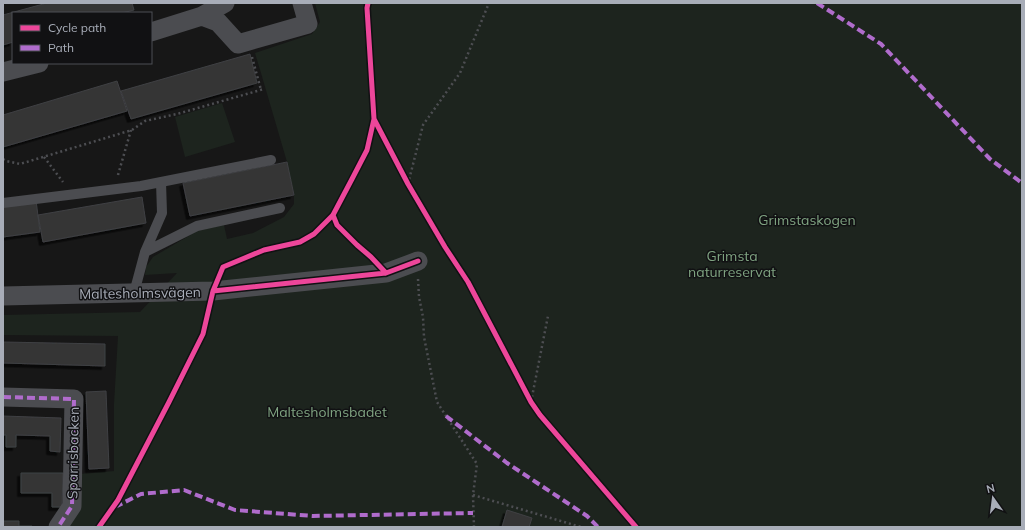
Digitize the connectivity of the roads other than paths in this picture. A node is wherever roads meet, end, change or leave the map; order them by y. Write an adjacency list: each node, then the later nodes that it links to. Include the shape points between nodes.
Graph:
1 (225, 3): 3 (street)
2 (302, 3): 3 (street, via 308,24 238,44 218,22)
3 (202, 16): 4 (street)
4 (152, 32)
5 (35, 64): 6 (street)
6 (3, 72)
7 (271, 160): 8 (lane)
8 (161, 182): 9 (lane); 11 (lane, via 162,213)
9 (3, 203)
10 (280, 208): 11 (lane, via 196,226)
11 (145, 252): 13 (lane)
12 (418, 261): 13 (street, Maltesholmsvägen, via 386,273 213,291)
13 (134, 293): 14 (street, Maltesholmsvägen)
14 (3, 296)
15 (3, 397): 16 (street, Sparrisbacken, via 74,399 72,506)
16 (58, 527)

